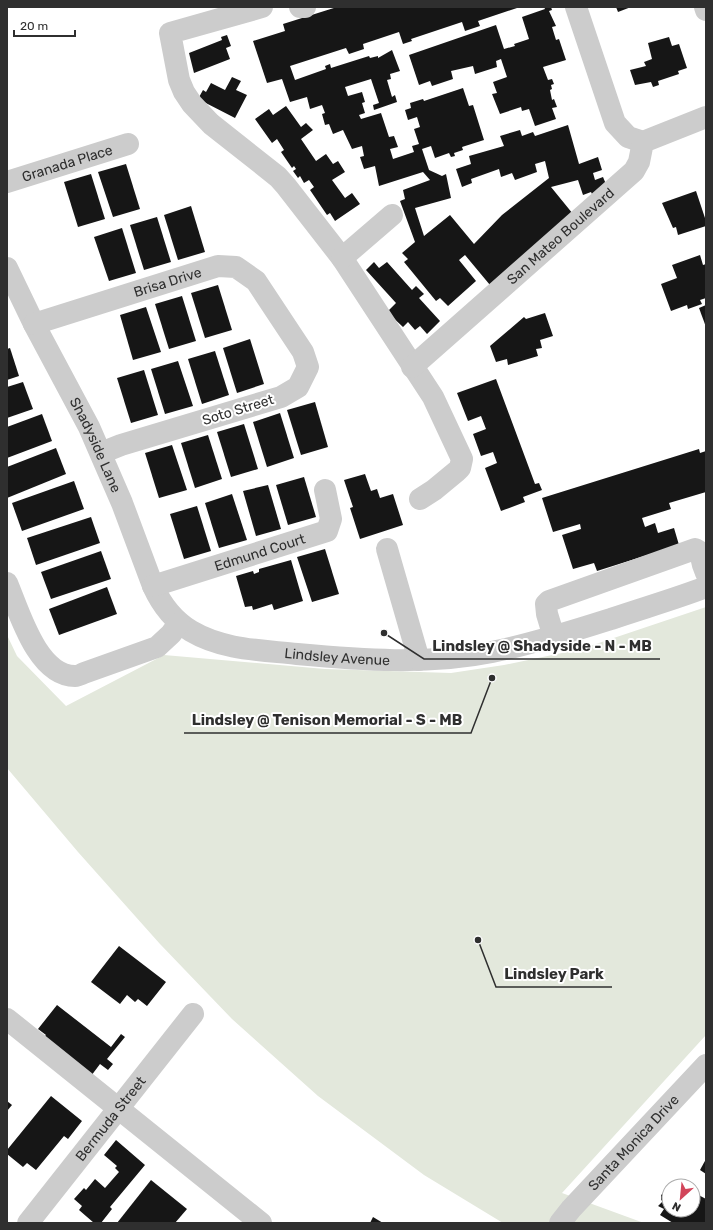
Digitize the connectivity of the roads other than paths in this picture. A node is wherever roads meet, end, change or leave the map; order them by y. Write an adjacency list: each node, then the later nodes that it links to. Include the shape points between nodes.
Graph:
1 (262, 7): 10 (street, via 170,33 179,80 184,92 211,124 278,177)
2 (300, 7): 3 (street)
3 (305, 7)
4 (576, 7): 6 (street, via 615,123 628,137)
5 (706, 117): 6 (street)
6 (642, 142): 14 (street, San Mateo Boulevard, via 639,162 634,170)
7 (128, 144): 8 (street, Granada Place)
8 (7, 182)
9 (392, 215): 10 (street)
10 (342, 258): 14 (street)
11 (7, 268): 13 (street, Shadyside Lane)
12 (280, 318): 13 (street, Brisa Drive, via 256,281 236,267 218,266); 15 (street, Soto Street, via 303,352 308,367 298,387 281,397)
13 (34, 324): 15 (street, Shadyside Lane)
14 (412, 366): 17 (street, via 432,397 462,459 457,471)
15 (101, 453): 21 (street, Shadyside Lane)
16 (325, 490): 21 (street, Edmund Court, via 331,519 327,531)
17 (420, 499)
18 (388, 549): 25 (street)
19 (706, 573): 24 (street, via 700,552 695,549 549,601 546,604 547,614)
20 (7, 583): 23 (street, via 31,641 41,655 60,672 76,676 157,647)
21 (153, 586): 23 (street, Shadyside Lane, via 166,611)
22 (706, 587): 24 (street, Lindsley Avenue)
23 (179, 623): 25 (street, Lindsley Avenue, via 210,640 252,650 345,658)
24 (554, 637): 25 (street, Lindsley Avenue, via 486,654)
25 (418, 660)
26 (193, 1014): 29 (street, Bermuda Street)
27 (7, 1019): 29 (street)
28 (706, 1065): 30 (street, Santa Monica Drive)
29 (118, 1109): 31 (street, Bermuda Street); 32 (street)
30 (561, 1221)
31 (28, 1223)
32 (261, 1223)

